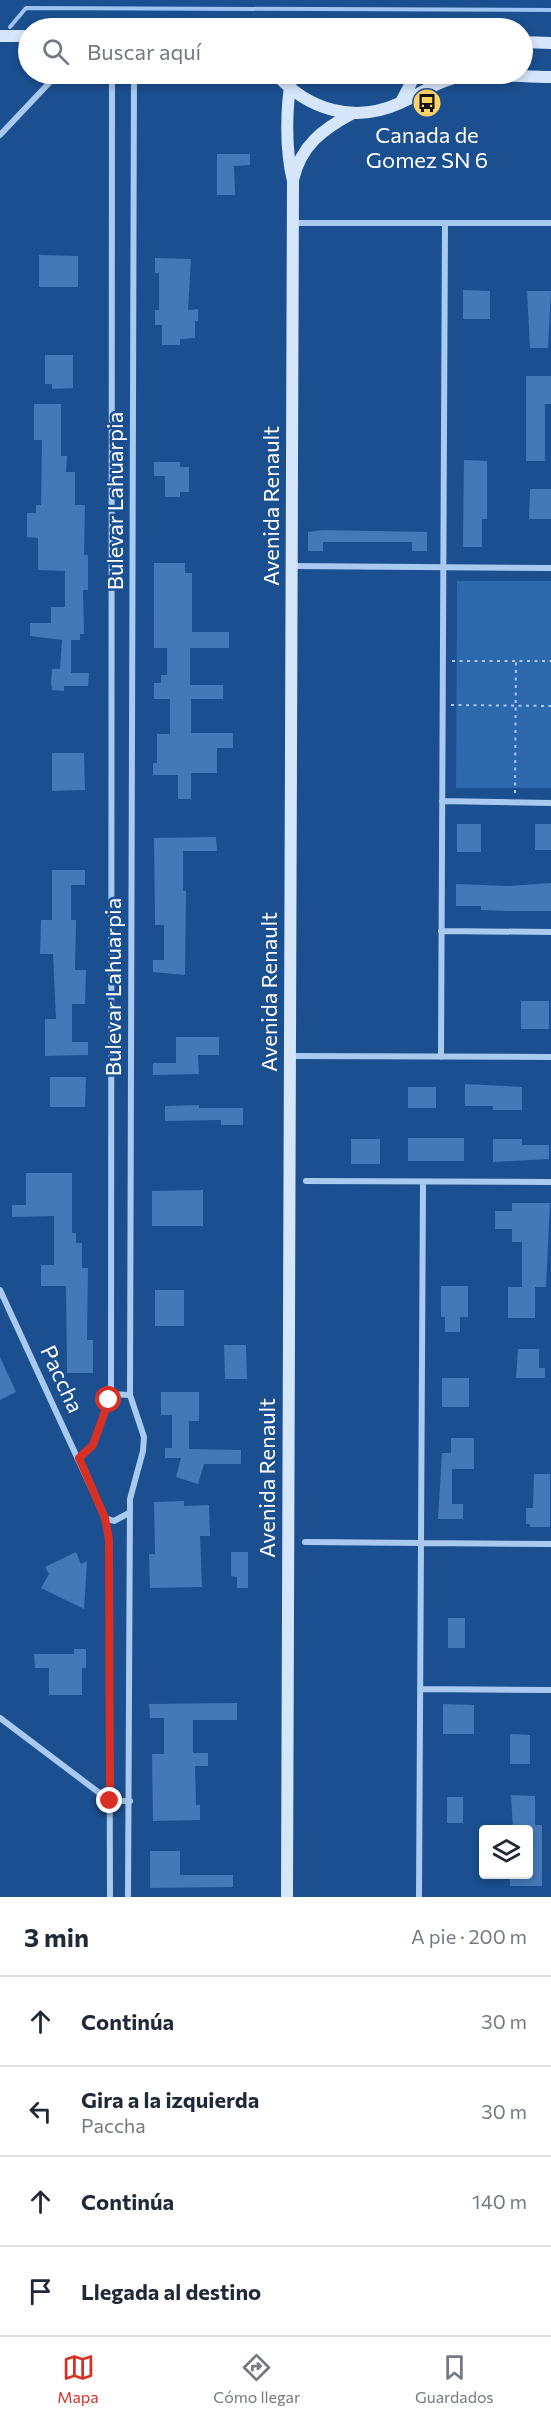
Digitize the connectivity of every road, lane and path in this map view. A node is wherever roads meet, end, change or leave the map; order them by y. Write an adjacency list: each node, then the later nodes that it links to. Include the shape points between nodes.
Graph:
1 (0, 36): 2 (street)
2 (18, 36)
3 (533, 42): 4 (street)
4 (551, 43)
5 (533, 77): 6 (street)
6 (551, 77)
7 (48, 84): 17 (street)
8 (112, 84): 43 (street)
9 (134, 84): 44 (street, Bulevar Lahuarpia)
10 (285, 84): 14 (street)
11 (290, 84): 14 (street, Avenida Renault)
12 (410, 84): 15 (street)
13 (437, 84): 15 (street)
14 (289, 88): 16 (street, via 318,106); 18 (street, Avenida Renault)
15 (400, 103): 16 (street)
16 (354, 113): 18 (street, via 318,134 304,152)
17 (0, 135)
18 (293, 181): 19 (street, Avenida Renault)
19 (293, 223): 20 (street); 22 (street, Avenida Renault)
20 (445, 223): 21 (street); 23 (street)
21 (551, 223)
22 (292, 566): 23 (street); 36 (street, Avenida Renault)
23 (443, 567): 24 (street); 25 (street)
24 (551, 568)
25 (443, 661): 26 (path); 28 (street)
26 (516, 661): 27 (path); 29 (path)
27 (551, 661)
28 (442, 705): 29 (path); 31 (street)
29 (516, 706): 30 (path); 32 (path)
30 (551, 706)
31 (442, 801): 32 (street); 34 (street)
32 (515, 802): 33 (street)
33 (551, 802)
34 (441, 931): 35 (street); 37 (street)
35 (551, 932)
36 (290, 1056): 37 (street); 58 (street, Avenida Renault)
37 (441, 1057): 38 (street)
38 (551, 1057)
39 (306, 1181): 40 (street)
40 (423, 1182): 41 (street); 49 (street)
41 (551, 1182)
42 (0, 1290): 45 (street, Paccha)
43 (111, 1394): 44 (street); 45 (street, via 93,1445)
44 (130, 1395): 46 (street, Bulevar Lahuarpia, via 144,1437)
45 (79, 1458): 47 (street, Paccha)
46 (129, 1513): 47 (street, via 114,1521); 55 (street, Bulevar Lahuarpia)
47 (105, 1518): 54 (street, Paccha, via 109,1539)
48 (305, 1542): 49 (street)
49 (421, 1543): 50 (street); 51 (street)
50 (551, 1544)
51 (420, 1689): 52 (street); 59 (street)
52 (551, 1690)
53 (0, 1718): 54 (street)
54 (110, 1801): 55 (street); 56 (street, Paccha)
55 (130, 1801): 57 (street, Bulevar Lahuarpia)
56 (110, 1897)
57 (129, 1897)
58 (287, 1897)
59 (419, 1897)

